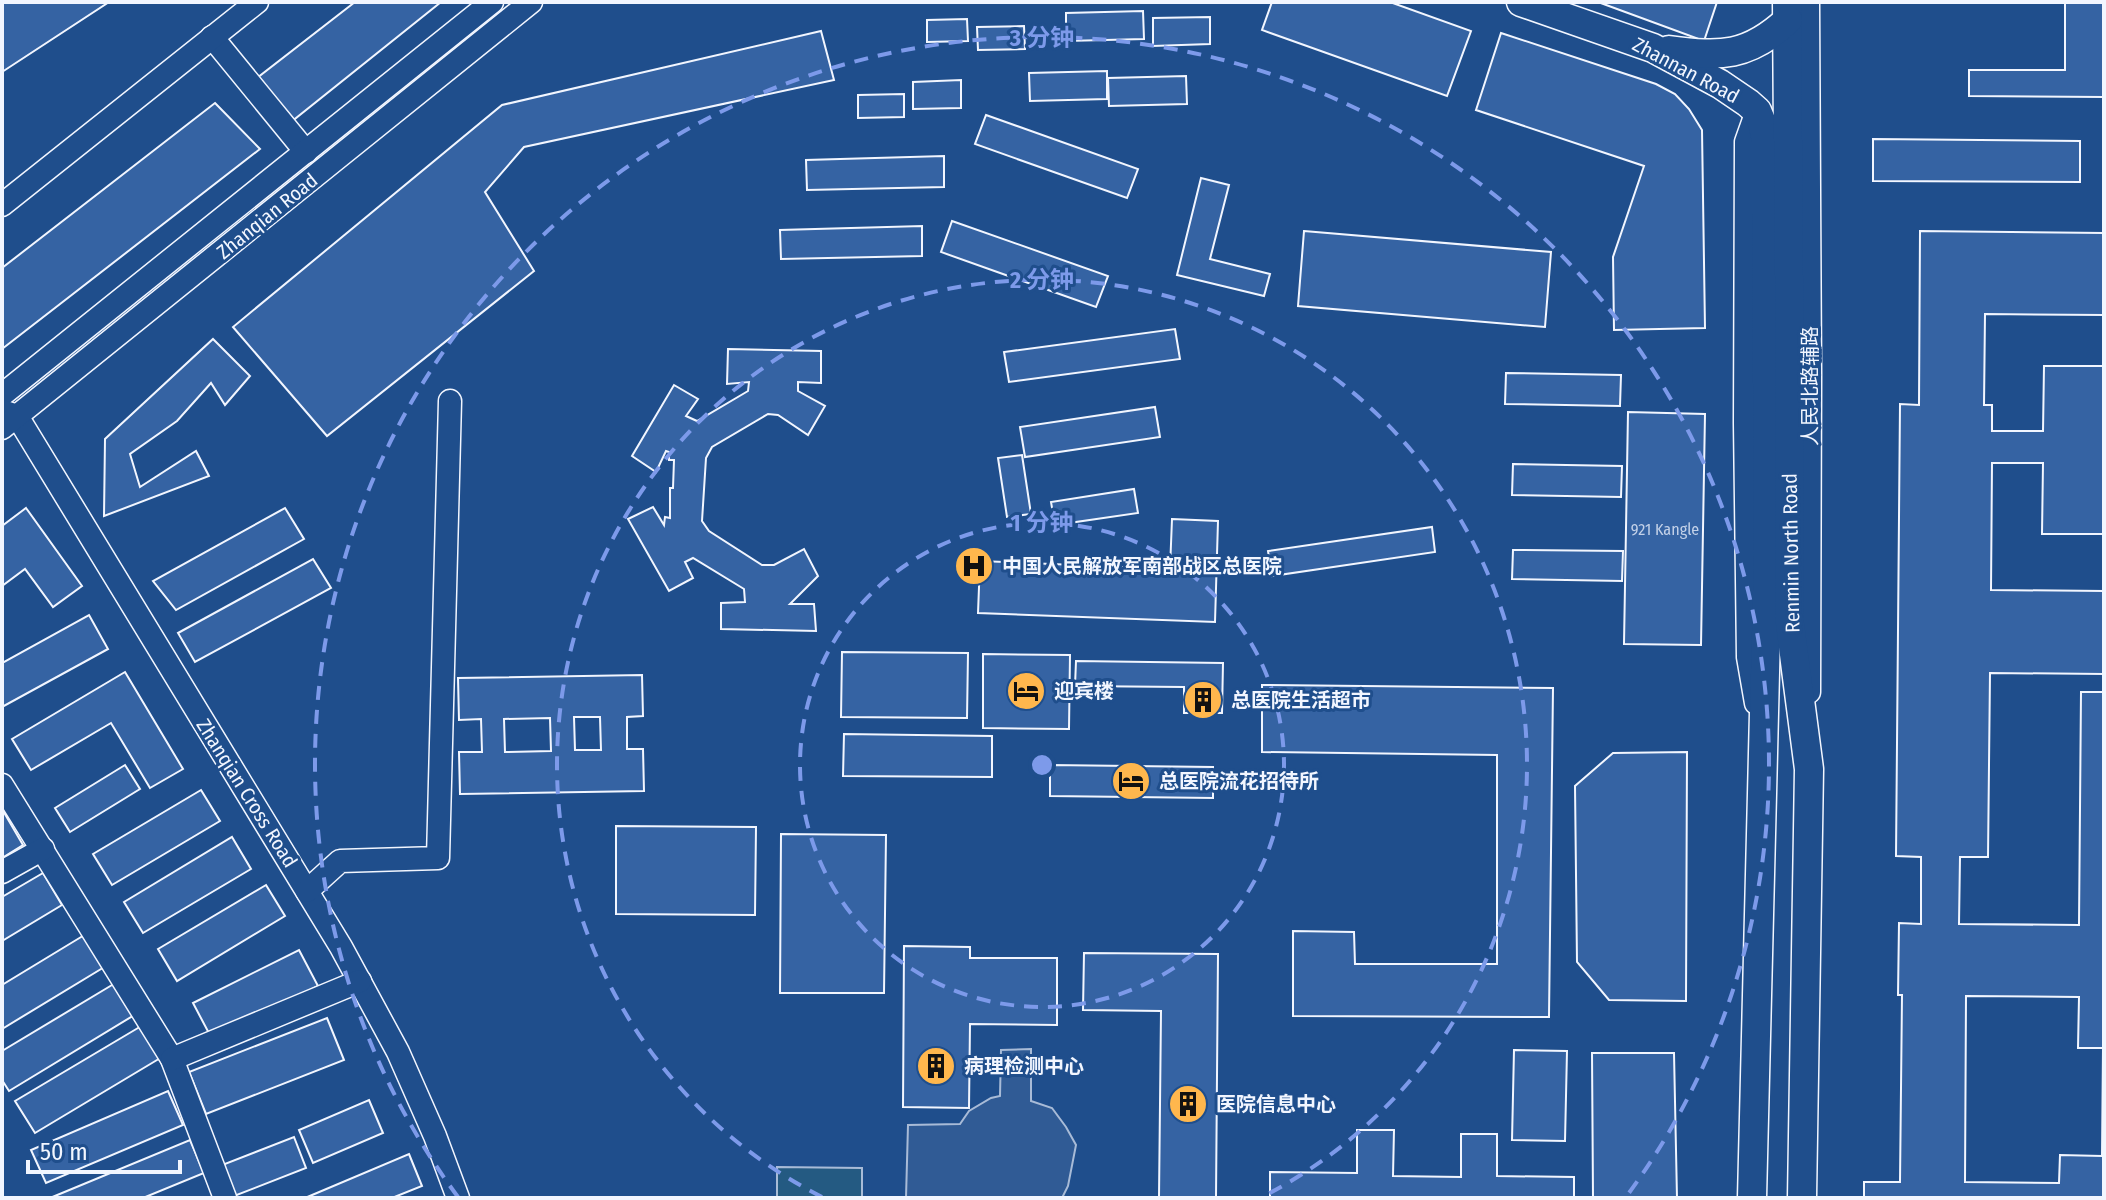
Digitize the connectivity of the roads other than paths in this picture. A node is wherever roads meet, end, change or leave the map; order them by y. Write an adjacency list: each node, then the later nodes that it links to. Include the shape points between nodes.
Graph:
1 (257, 2): 6 (street)
2 (531, 2): 13 (street, Zhanqian Road)
3 (1521, 2): 7 (main road, Zhannan Road)
4 (486, 4): 9 (street, Zhanqian Road)
5 (1794, 8): 7 (main road, via 1773,34 1722,54); 23 (main road, Renmin North Road, via 1798,215 1789,616 1809,769)
6 (212, 37): 9 (street); 10 (street)
7 (1653, 48): 8 (main road, Zhannan Road)
8 (1757, 111): 22 (main road, Renmin North Road, via 1766,141 1756,346 1768,551)
9 (306, 152): 11 (street, Zhanqian Road)
10 (2, 205)
11 (2, 395)
12 (450, 401): 17 (street, via 438,858 340,861)
13 (7, 418): 17 (street, Zhanqian Cross Road)
14 (2, 785): 15 (street)
15 (43, 849): 16 (street); 19 (street)
16 (2, 872)
17 (307, 891): 18 (street, Zhanqian Cross Road)
18 (360, 981): 19 (street); 21 (street, Zhanqian Cross Road, via 419,1097)
19 (172, 1059): 20 (street)
20 (225, 1198)
21 (458, 1198)
22 (1752, 1198)
23 (1802, 1198)

